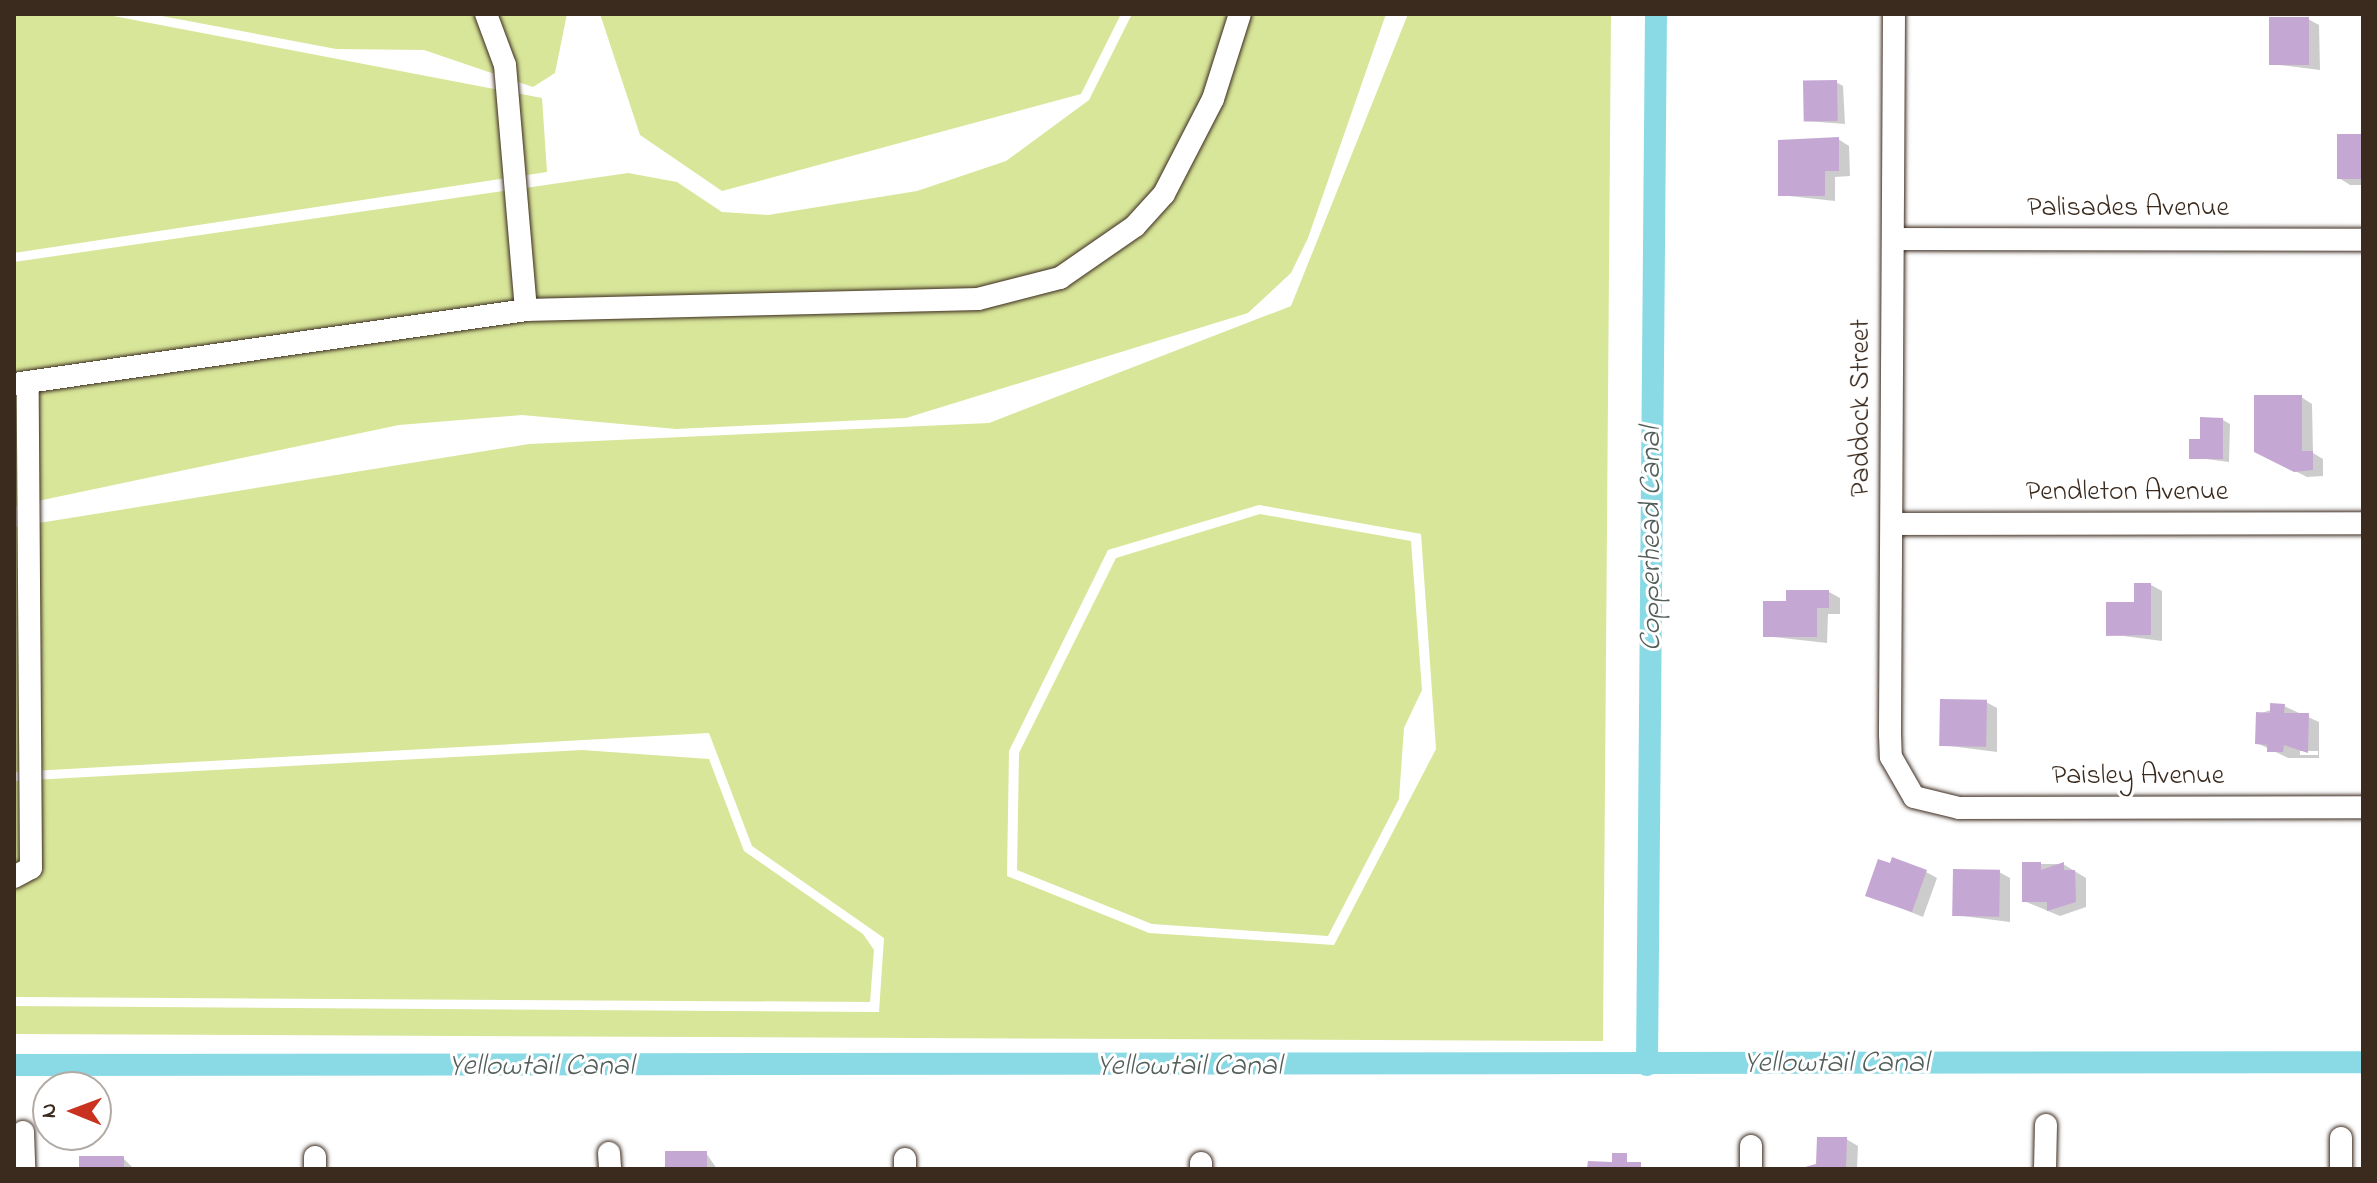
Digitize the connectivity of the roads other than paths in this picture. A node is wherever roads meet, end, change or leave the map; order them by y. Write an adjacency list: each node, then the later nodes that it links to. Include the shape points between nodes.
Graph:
1 (486, 14): 6 (street, via 505,65)
2 (1240, 14): 6 (street, via 1213,99 1164,194 1135,226 1060,278 978,299)
3 (1894, 14): 4 (street, Paddock Street)
4 (1893, 239): 5 (street, Palisades Avenue); 9 (street, Paddock Street)
5 (2363, 240)
6 (526, 310): 7 (street)
7 (21, 383): 12 (street, via 31,868)
8 (2363, 523): 9 (street, Pendleton Avenue)
9 (1892, 524): 10 (street, Paddock Street, via 1891,757)
10 (1914, 797): 11 (street, Paisley Avenue, via 1959,808)
11 (2363, 807)
12 (14, 877)
13 (2046, 1125): 17 (street)
14 (23, 1132): 16 (street)
15 (2341, 1138): 18 (street)
16 (24, 1169)
17 (2045, 1169)
18 (2341, 1169)

